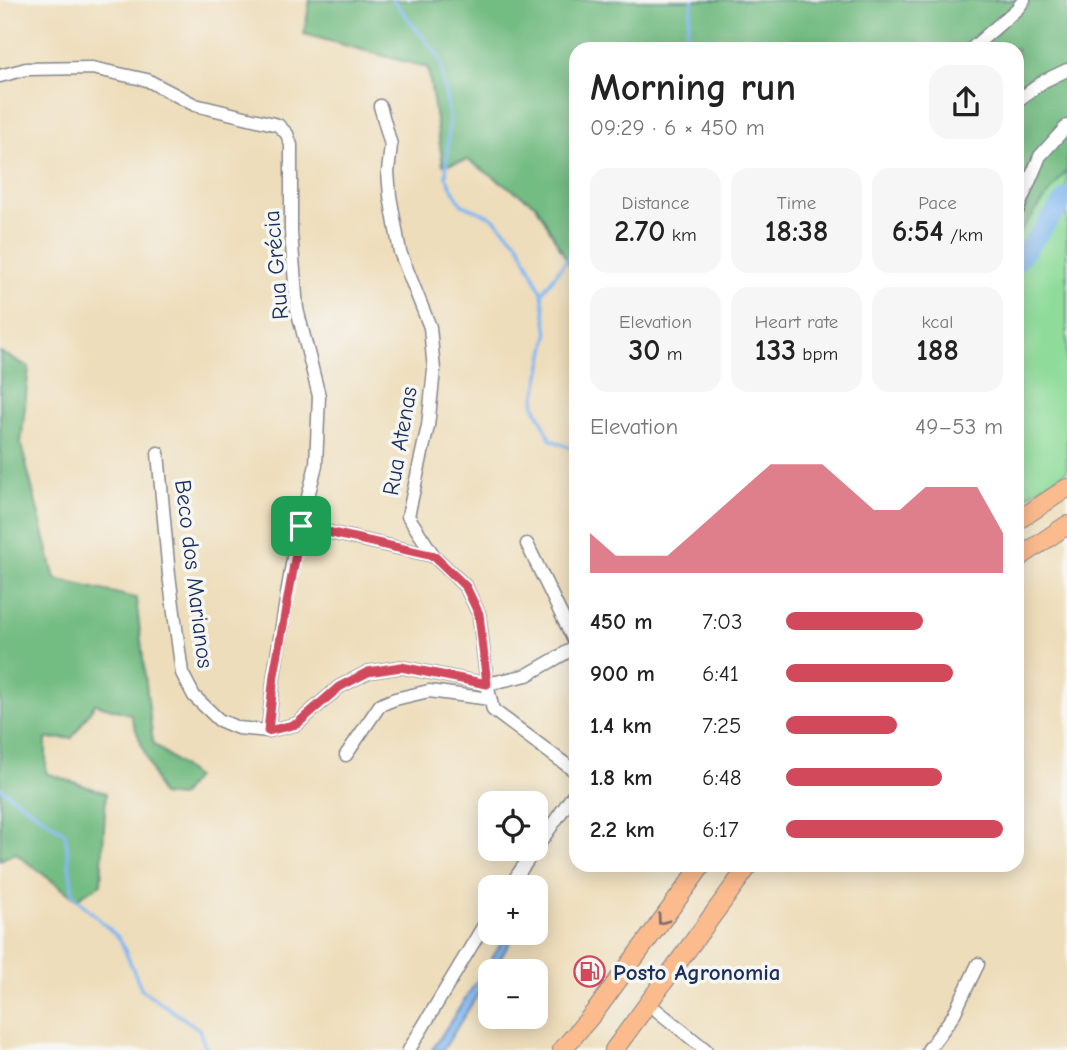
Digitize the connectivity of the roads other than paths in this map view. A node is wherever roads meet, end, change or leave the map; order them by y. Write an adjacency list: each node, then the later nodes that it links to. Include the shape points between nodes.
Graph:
1 (1024, 0): 2 (street)
2 (979, 42)
3 (1067, 70): 5 (street)
4 (0, 76): 12 (street, Rua Grécia, via 26,69 92,68 147,79 195,105 278,125 287,134 297,309 319,396 316,465)
5 (1024, 96)
6 (380, 106): 16 (street, Rua Atenas, via 391,145 388,172 400,252 430,327 434,370 428,426 408,516)
7 (1067, 126): 8 (street, via 1040,156)
8 (1024, 194)
9 (158, 453): 21 (street, Beco dos Marianos, via 182,673 194,696 219,720 238,728)
10 (1067, 488): 11 (main road)
11 (1024, 516)
12 (301, 526): 16 (street); 21 (street, Rua Grécia)
13 (1067, 526): 15 (main road)
14 (527, 544): 17 (street)
15 (1024, 554)
16 (434, 556): 19 (street, Rua Atenas, via 466,587 479,614)
17 (569, 631)
18 (569, 650): 19 (street, Beco dos Marianos, via 527,675)
19 (487, 684): 20 (street, Rua Atenas); 21 (street, Beco dos Marianos, via 401,667 368,672 339,687 297,724)
20 (490, 699): 22 (street, via 429,691 395,699 380,705); 23 (street, via 493,710)
21 (268, 731)
22 (346, 755)
23 (569, 767)
24 (569, 801): 27 (street)
25 (697, 872): 32 (main road, one-way to 32)
26 (744, 872): 30 (main road)
27 (517, 875)
28 (478, 935): 31 (street)
29 (978, 964): 35 (street, via 953,1016)
30 (649, 1004): 33 (main road); 34 (street)
31 (409, 1050)
32 (562, 1050)
33 (614, 1050)
34 (706, 1050)
35 (928, 1050)

